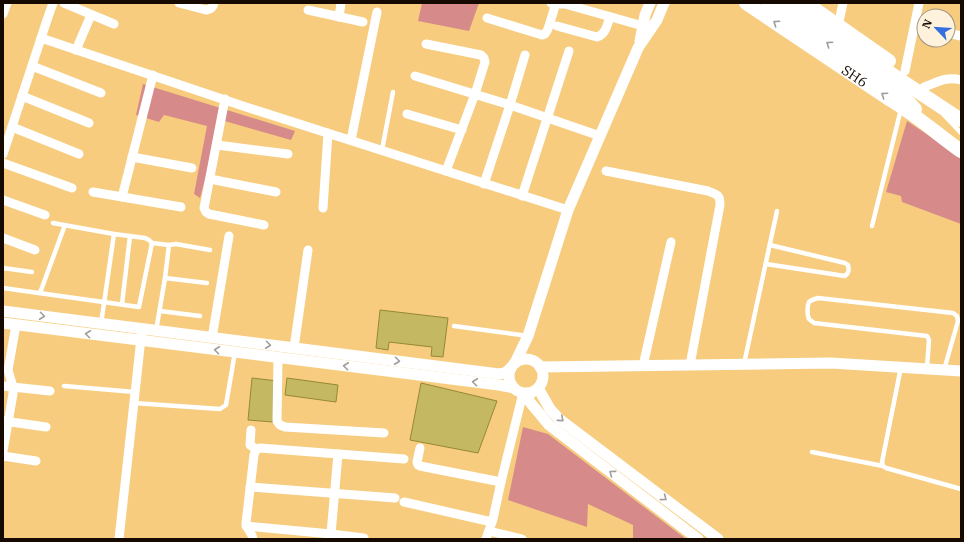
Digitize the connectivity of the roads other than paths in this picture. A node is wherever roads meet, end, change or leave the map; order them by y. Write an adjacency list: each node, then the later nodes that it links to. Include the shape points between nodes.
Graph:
1 (53, 3): 27 (street)
2 (64, 3): 17 (street)
3 (179, 3): 4 (street, via 206,10 213,8)
4 (214, 3)
5 (342, 3): 18 (street)
6 (650, 3): 24 (street)
7 (664, 3): 29 (street, via 657,20)
8 (746, 3): 45 (main road, SH6, one-way to 8)
9 (768, 3): 36 (main road, one-way to 9)
10 (787, 3): 36 (main road)
11 (806, 3): 25 (main road)
12 (843, 3): 25 (street)
13 (920, 3): 26 (street)
14 (554, 4): 19 (street, via 565,4); 20 (street, via 548,30 542,35)
15 (308, 10): 18 (street)
16 (377, 12): 56 (street)
17 (91, 14): 22 (street); 30 (street)
18 (339, 17): 21 (street)
19 (610, 17): 23 (street, via 604,33 597,37); 24 (street)
20 (488, 18)
21 (363, 22)
22 (114, 24)
23 (557, 26)
24 (643, 26): 29 (street)
25 (838, 26): 36 (main road)
26 (914, 27): 36 (street)
27 (41, 38): 30 (street); 33 (street)
28 (426, 44): 41 (street, via 481,55 484,58)
29 (638, 48): 54 (street)
30 (76, 50): 34 (street)
31 (569, 52): 47 (street)
32 (525, 55): 44 (street)
33 (32, 66): 38 (street); 42 (street)
34 (153, 75): 43 (street); 63 (street)
35 (415, 76): 41 (street)
36 (901, 80): 40 (main road); 55 (main road, via 923,117)
37 (961, 80): 40 (street, via 946,78)
38 (100, 92)
39 (392, 92): 58 (lane)
40 (927, 93): 48 (main road); 53 (lane)
41 (475, 94): 44 (street); 51 (street)
42 (22, 96): 49 (street); 50 (street)
43 (225, 100): 52 (street); 57 (street)
44 (510, 105): 47 (street); 69 (street)
45 (902, 106): 55 (main road, SH6); 84 (lane)
46 (407, 114): 51 (street)
47 (548, 117): 54 (street); 73 (street)
48 (961, 120)
49 (89, 123)
50 (12, 127): 60 (street); 61 (street)
51 (462, 130): 66 (street)
52 (328, 133): 56 (street); 77 (street)
53 (961, 133)
54 (600, 136): 78 (street)
55 (944, 136): 59 (main road, SH6)
56 (351, 140): 58 (street)
57 (217, 144): 62 (street); 68 (street)
58 (382, 150): 66 (street)
59 (961, 151)
60 (3, 154)
61 (79, 154)
62 (288, 154)
63 (132, 157): 65 (street); 74 (street)
64 (3, 163): 70 (street)
65 (192, 168)
66 (446, 171): 69 (street)
67 (606, 171): 123 (street, via 708,191 720,199)
68 (210, 178): 72 (street); 83 (street, via 204,208 206,212)
69 (484, 184): 73 (street)
70 (72, 188)
71 (93, 192): 74 (street)
72 (276, 192)
73 (522, 196): 78 (street)
74 (122, 197): 76 (street)
75 (3, 200): 80 (street)
76 (181, 207)
77 (323, 208)
78 (568, 210): 114 (street)
79 (777, 211): 92 (lane)
80 (45, 215)
81 (53, 222): 82 (lane)
82 (65, 225): 85 (lane); 102 (lane)
83 (264, 225)
84 (872, 226)
85 (114, 234): 86 (lane); 103 (lane)
86 (130, 236): 90 (lane, via 150,240); 104 (lane)
87 (230, 236): 115 (street)
88 (3, 238): 93 (street)
89 (671, 242): 124 (street)
90 (152, 243): 91 (lane); 104 (lane, via 139,307)
91 (169, 245): 94 (lane); 99 (lane)
92 (770, 245): 96 (lane); 96 (lane, via 845,263 848,265 848,274 845,276)
93 (35, 250)
94 (210, 250)
95 (308, 250): 117 (street)
96 (766, 264): 120 (lane)
97 (3, 268): 98 (lane)
98 (32, 272)
99 (165, 278): 100 (lane); 106 (lane)
100 (207, 283)
101 (3, 288): 102 (lane)
102 (40, 293): 103 (lane)
103 (104, 301): 104 (lane); 109 (lane)
104 (122, 304)
105 (3, 311): 109 (street, one-way to 109)
106 (160, 311): 107 (lane); 113 (lane)
107 (200, 316)
108 (3, 323): 110 (street)
109 (100, 324): 112 (street)
110 (16, 325): 116 (street, one-way to 110); 132 (street, via 8,370)
111 (454, 326): 114 (lane)
112 (142, 329): 113 (street); 116 (street)
113 (156, 331): 115 (street)
114 (528, 336): 121 (street); 122 (street, via 530,350)
115 (212, 338): 117 (street, one-way to 117)
116 (141, 340): 118 (street, one-way to 116); 135 (street)
117 (294, 348): 121 (street, one-way to 121, via 499,374 505,373)
118 (235, 352): 119 (street); 136 (lane, via 226,405 220,408)
119 (278, 358): 133 (street, one-way to 119); 140 (street, via 280,425)
120 (744, 364): 123 (street); 126 (street, via 831,363)
121 (513, 365): 122 (street, via 526,359); 133 (street, via 509,373 511,384)
122 (538, 365): 125 (street); 133 (street, via 543,378)
123 (690, 365): 124 (street)
124 (643, 366): 125 (street)
125 (564, 367): 133 (street)
126 (901, 367): 127 (street); 149 (lane)
127 (927, 369): 128 (street); 128 (lane, via 928,336 814,323 808,315 809,303 818,298 953,313 958,321)
128 (944, 370): 129 (street)
129 (961, 371)
130 (3, 386): 132 (street)
131 (64, 386): 135 (lane)
132 (13, 387): 134 (street); 137 (street)
133 (529, 389): 150 (street); 161 (street, one-way to 133, via 549,425 529,401); 162 (street, one-way to 162, via 559,419)
134 (50, 391)
135 (135, 392): 136 (street)
136 (134, 403): 158 (street)
137 (6, 421): 138 (street); 143 (street)
138 (46, 427)
139 (250, 430): 142 (street, via 250,445)
140 (384, 433)
141 (420, 448): 150 (street, via 417,462 420,466)
142 (256, 450): 145 (street, via 260,448); 151 (street)
143 (3, 451)
144 (812, 452): 149 (lane)
145 (338, 454): 147 (street); 153 (street)
146 (3, 456): 148 (street)
147 (404, 459)
148 (36, 461)
149 (883, 466): 152 (lane)
150 (501, 482): 155 (street)
151 (250, 487): 153 (street); 154 (street)
152 (961, 489)
153 (335, 493): 155 (street, via 399,500); 156 (street)
154 (246, 526): 156 (street); 159 (street)
155 (489, 531): 160 (street)
156 (331, 534): 157 (street)
157 (364, 538)
158 (119, 539)
159 (253, 539)
160 (522, 539)
161 (698, 539)
162 (718, 539)

